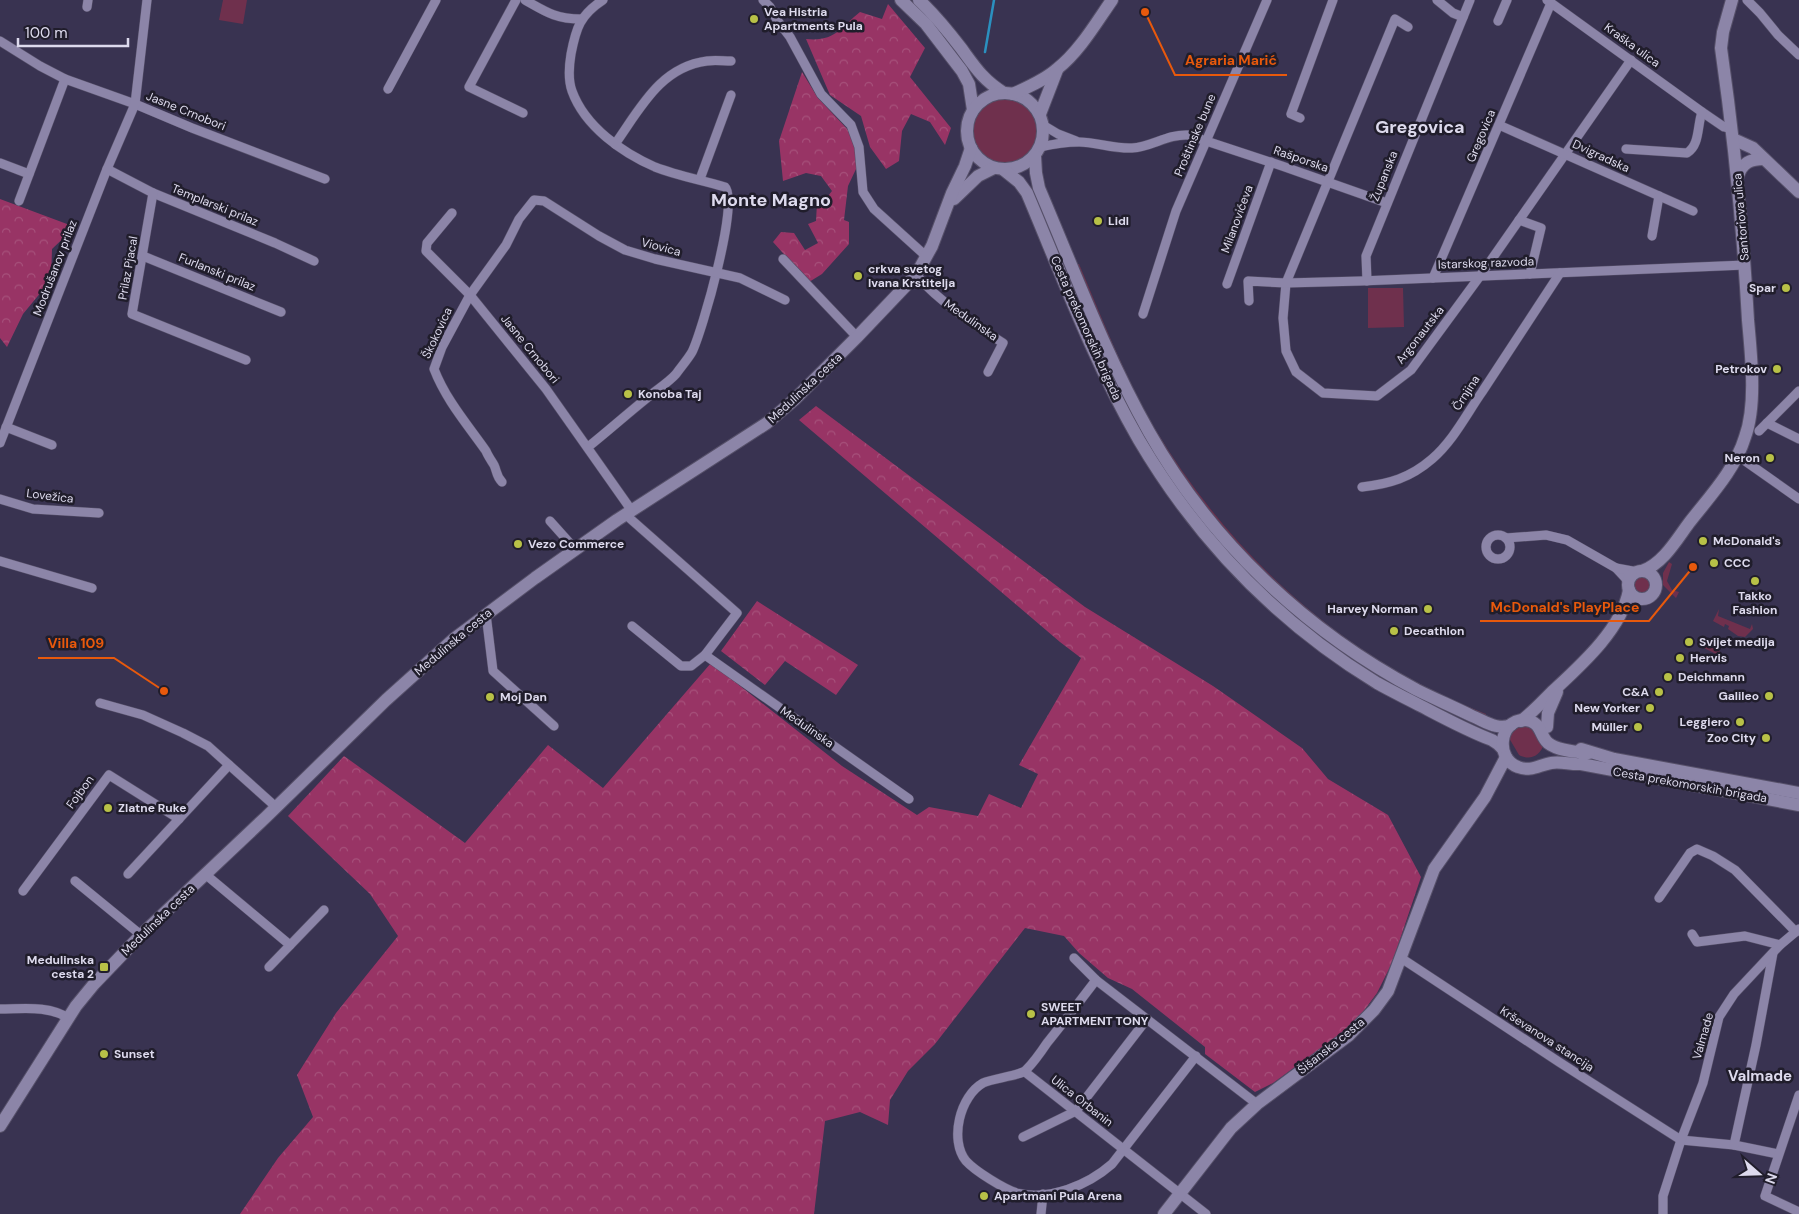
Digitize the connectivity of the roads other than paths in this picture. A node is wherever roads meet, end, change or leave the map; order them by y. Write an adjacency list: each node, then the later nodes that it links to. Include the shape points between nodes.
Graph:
1 (147, 0): 31 (street, Modrušanov prilaz)
2 (436, 0): 28 (street)
3 (516, 0): 34 (street, via 469,86)
4 (525, 0): 19 (street, via 550,14 565,19)
5 (602, 0): 19 (street)
6 (763, 0): 68 (street, via 790,37 822,94 850,126 859,146 862,192 874,209)
7 (901, 0): 32 (main road, via 926,24 962,70 969,84)
8 (920, 0): 29 (main road, via 978,73)
9 (1112, 0): 26 (main road, via 1082,42)
10 (1267, 0): 39 (street, Proštinske bune)
11 (1333, 0): 35 (street, via 1291,114)
12 (1437, 0): 18 (street)
13 (1470, 0): 18 (street, Županska)
14 (1507, 0): 20 (street)
15 (1732, 0): 38 (main road, Santoriova ulica, via 1721,48)
16 (1746, 0): 23 (street)
17 (1549, 2): 24 (street, Kraška ulica); 37 (street, Gregovica)
18 (1463, 17): 61 (street, Županska)
19 (581, 19): 41 (street, via 571,58 572,91 583,111)
20 (1498, 21)
21 (1408, 27): 55 (street, Argonautska, via 1395,19)
22 (0, 41): 27 (street, Jasne Crnobori)
23 (1799, 55)
24 (1631, 60): 33 (street, Kraška ulica); 45 (street, Argonautska)
25 (731, 61): 41 (street, via 708,61 687,66 662,81)
26 (1057, 69): 29 (main road, via 1032,85); 36 (main road)
27 (65, 79): 31 (street, Jasne Crnobori); 51 (street)
28 (388, 89)
29 (1009, 93): 32 (main road, via 987,98); 36 (main road, via 1029,101)
30 (731, 95): 54 (street)
31 (135, 104): 49 (street, Modrušanov prilaz); 53 (street, Jasne Crnobori)
32 (973, 110): 42 (main road, via 967,135)
33 (1702, 112): 38 (street, Kraška ulica); 43 (street, via 1696,144 1686,153)
34 (523, 113)
35 (1300, 118)
36 (1041, 120): 40 (street, via 1058,134); 44 (main road, via 1043,136)
37 (1499, 125): 45 (street, Dvigradska); 77 (street, Gregovica)
38 (1733, 137): 46 (main road, via 1746,152); 52 (main road, Santoriova ulica)
39 (1206, 141): 40 (street, Rašporska, via 1178,134 1146,146 1130,148); 47 (street, Rašporska); 85 (street, Proštinske bune, via 1176,211)
40 (1079, 142): 44 (street, via 1057,143)
41 (615, 144): 54 (street, via 656,167)
42 (971, 148): 50 (main road, via 984,164); 62 (main road)
43 (1626, 149)
44 (1038, 151): 50 (main road, via 1021,166); 123 (main road, Cesta prekomorskih brigada, via 1036,173 1039,188 1118,372 1150,433 1212,525 1293,606 1384,672 1487,724 1498,727)
45 (1566, 153): 58 (street, Dvigradska); 65 (street, Argonautska)
46 (1762, 157): 52 (main road, via 1742,166); 56 (main road)
47 (1271, 162): 55 (street, Rašporska); 80 (street, Milanovićeva)
48 (0, 163): 51 (street)
49 (107, 169): 57 (street, Templarski prilaz); 91 (street, Modrušanov prilaz)
50 (999, 169): 62 (main road, via 987,170 967,185); 126 (main road, Cesta prekomorskih brigada, via 1019,182 1027,193 1105,374 1139,440 1173,494 1203,533 1286,618 1328,651 1378,684 1436,714 1484,732)
51 (29, 174): 60 (street)
52 (1738, 176): 71 (main road, Santoriova ulica)
53 (325, 179)
54 (700, 180): 73 (street, via 728,190 726,228)
55 (1327, 181): 61 (street, Rašporska); 79 (street, Argonautska)
56 (1799, 192)
57 (152, 193): 67 (street, Prilaz Pjacal); 70 (street, Templarski prilaz)
58 (1659, 196): 63 (street, Dvigradska); 66 (street)
59 (537, 199): 73 (street, Viovica, via 625,250); 81 (street, Škokovica, via 519,219 506,245)
60 (19, 201)
61 (1387, 204): 78 (street, Županska, via 1366,256)
62 (946, 209): 68 (main road, Medulinska cesta)
63 (1693, 211)
64 (452, 213): 81 (street, Jasne Crnobori, via 426,243 426,251)
65 (1519, 220): 74 (street, via 1542,228); 76 (street, Argonautska)
66 (1652, 236)
67 (143, 256): 84 (street, Furlanski prilaz); 87 (street, Prilaz Pjacal, via 132,314)
68 (927, 257): 75 (main road, Medulinska cesta)
69 (783, 259): 86 (street)
70 (314, 261)
71 (1745, 265): 72 (street, Istarskog razvoda); 97 (main road, Santoriova ulica, via 1751,415)
72 (1560, 273): 74 (street, Istarskog razvoda); 99 (street, Črnjina, via 1441,450 1405,477 1384,484)
73 (716, 274): 82 (street, Viovica, via 747,281); 96 (street, via 691,353 675,375)
74 (1530, 274): 76 (street, Istarskog razvoda)
75 (916, 275): 86 (main road, Medulinska cesta); 88 (street, Medulinska, via 955,311 1003,343)
76 (1480, 276): 77 (street, Istarskog razvoda); 79 (street, Argonautska, via 1412,370 1377,396 1323,393 1296,372 1286,351 1283,318)
77 (1434, 278): 78 (street, Istarskog razvoda)
78 (1367, 281): 79 (street, Istarskog razvoda)
79 (1286, 283): 83 (street, Istarskog razvoda, via 1248,281)
80 (1227, 284)
81 (470, 294): 96 (street, Jasne Crnobori); 98 (street, Škokovica, via 434,369 444,391 495,466 497,477)
82 (785, 300)
83 (1249, 302)
84 (281, 312)
85 (1143, 314)
86 (857, 337): 103 (main road, Medulinska cesta, via 767,423)
87 (246, 360)
88 (988, 372)
89 (1799, 391): 90 (street)
90 (1767, 423): 92 (street); 93 (street)
91 (6, 428): 94 (street, Modrušanov prilaz); 95 (street)
92 (1759, 431)
93 (1799, 439)
94 (0, 443)
95 (52, 446)
96 (588, 447): 103 (street, Jasne Crnobori)
97 (1738, 456): 101 (street); 109 (main road, Santoriova ulica)
98 (502, 482)
99 (1362, 486)
100 (0, 499): 102 (street, Lovežica, via 33,509)
101 (1799, 499)
102 (99, 513)
103 (629, 513): 108 (main road, Medulinska cesta); 120 (street, via 737,613)
104 (550, 521): 108 (street)
105 (1520, 537): 106 (street); 107 (street); 111 (street, via 1555,536)
106 (1506, 538): 107 (street); 107 (street, via 1498,535 1491,538 1486,545 1488,552 1493,558 1500,558)
107 (1510, 548)
108 (576, 550): 117 (main road, Medulinska cesta)
109 (1663, 556): 112 (main road, via 1648,569); 113 (main road)
110 (0, 561): 115 (street)
111 (1616, 568): 112 (street); 114 (street)
112 (1640, 571): 113 (main road, via 1651,574); 114 (main road, via 1634,574)
113 (1656, 581): 116 (main road, via 1654,593)
114 (1629, 586): 116 (main road, via 1634,597); 118 (main road)
115 (92, 588)
116 (1643, 600): 118 (main road)
117 (486, 614): 124 (street, via 494,671); 134 (main road, Medulinska cesta, via 386,700)
118 (1620, 616): 121 (main road, via 1590,656)
119 (632, 626): 120 (street, via 681,666 691,666)
120 (705, 655): 132 (street, Medulinska)
121 (1560, 686): 123 (main road); 125 (main road, via 1548,713)
122 (100, 703): 128 (street, via 143,715 183,733 208,746)
123 (1518, 720): 125 (main road, via 1541,720); 126 (main road)
124 (554, 726)
125 (1549, 735): 127 (main road); 130 (main road, Cesta prekomorskih brigada, via 1572,751)
126 (1504, 749): 129 (main road); 131 (main road, Šišanska cesta)
127 (1544, 760): 129 (main road, via 1531,769); 133 (main road, Cesta prekomorskih brigada, via 1549,756 1562,758)
128 (230, 765): 134 (street); 135 (street)
129 (1521, 765): 131 (main road, Šišanska cesta)
130 (1799, 792)
131 (1485, 797): 149 (main road, Šišanska cesta, via 1434,869)
132 (909, 799)
133 (1799, 805)
134 (276, 807): 137 (main road, Medulinska cesta)
135 (179, 819): 136 (street); 139 (street, Fojbon, via 109,775)
136 (128, 874)
137 (205, 874): 144 (main road, Medulinska cesta); 146 (street)
138 (75, 881): 144 (street)
139 (23, 891)
140 (1659, 898): 142 (street, Valmade, via 1690,853 1697,849 1736,870)
141 (324, 910): 146 (street)
142 (1798, 930): 145 (street, Valmade)
143 (1692, 934): 145 (street, via 1697,942 1745,936)
144 (141, 935): 153 (main road, Medulinska cesta, via 94,984)
145 (1780, 944): 147 (street, Valmade)
146 (290, 945): 150 (street)
147 (1773, 953): 162 (street, Valmade, via 1734,994 1719,1017 1702,1082); 163 (street, Valmade)
148 (1074, 958): 151 (street)
149 (1400, 958): 158 (main road, Šišanska cesta, via 1388,991 1362,1023); 162 (street, Krševanova stancija)
150 (270, 967)
151 (1096, 980): 154 (street); 156 (street)
152 (0, 1009): 153 (street, via 49,1010)
153 (68, 1018): 160 (main road, Medulinska cesta)
154 (1147, 1019): 155 (street); 159 (street)
155 (1196, 1056): 158 (street); 164 (street)
156 (1025, 1072): 159 (street, Ulica Orbanin); 167 (street, via 983,1083 963,1108 958,1130 967,1162 999,1185 1020,1193)
157 (1799, 1095): 165 (street)
158 (1257, 1104): 166 (main road, Šišanska cesta, via 1231,1128)
159 (1076, 1112): 161 (street); 164 (street, Ulica Orbanin)
160 (0, 1126)
161 (1023, 1137)
162 (1681, 1140): 163 (street); 172 (street, Valmade, via 1663,1196)
163 (1734, 1145): 165 (street)
164 (1124, 1149): 166 (street, Ulica Orbanin); 167 (street, via 1095,1177)
165 (1778, 1154): 168 (street, via 1764,1196)
166 (1180, 1193): 170 (main road, Šišanska cesta); 171 (street, Ulica Orbanin)
167 (1043, 1194): 169 (street)
168 (1799, 1212)
169 (1041, 1214)
170 (1164, 1214)
171 (1206, 1214)
172 (1663, 1214)

